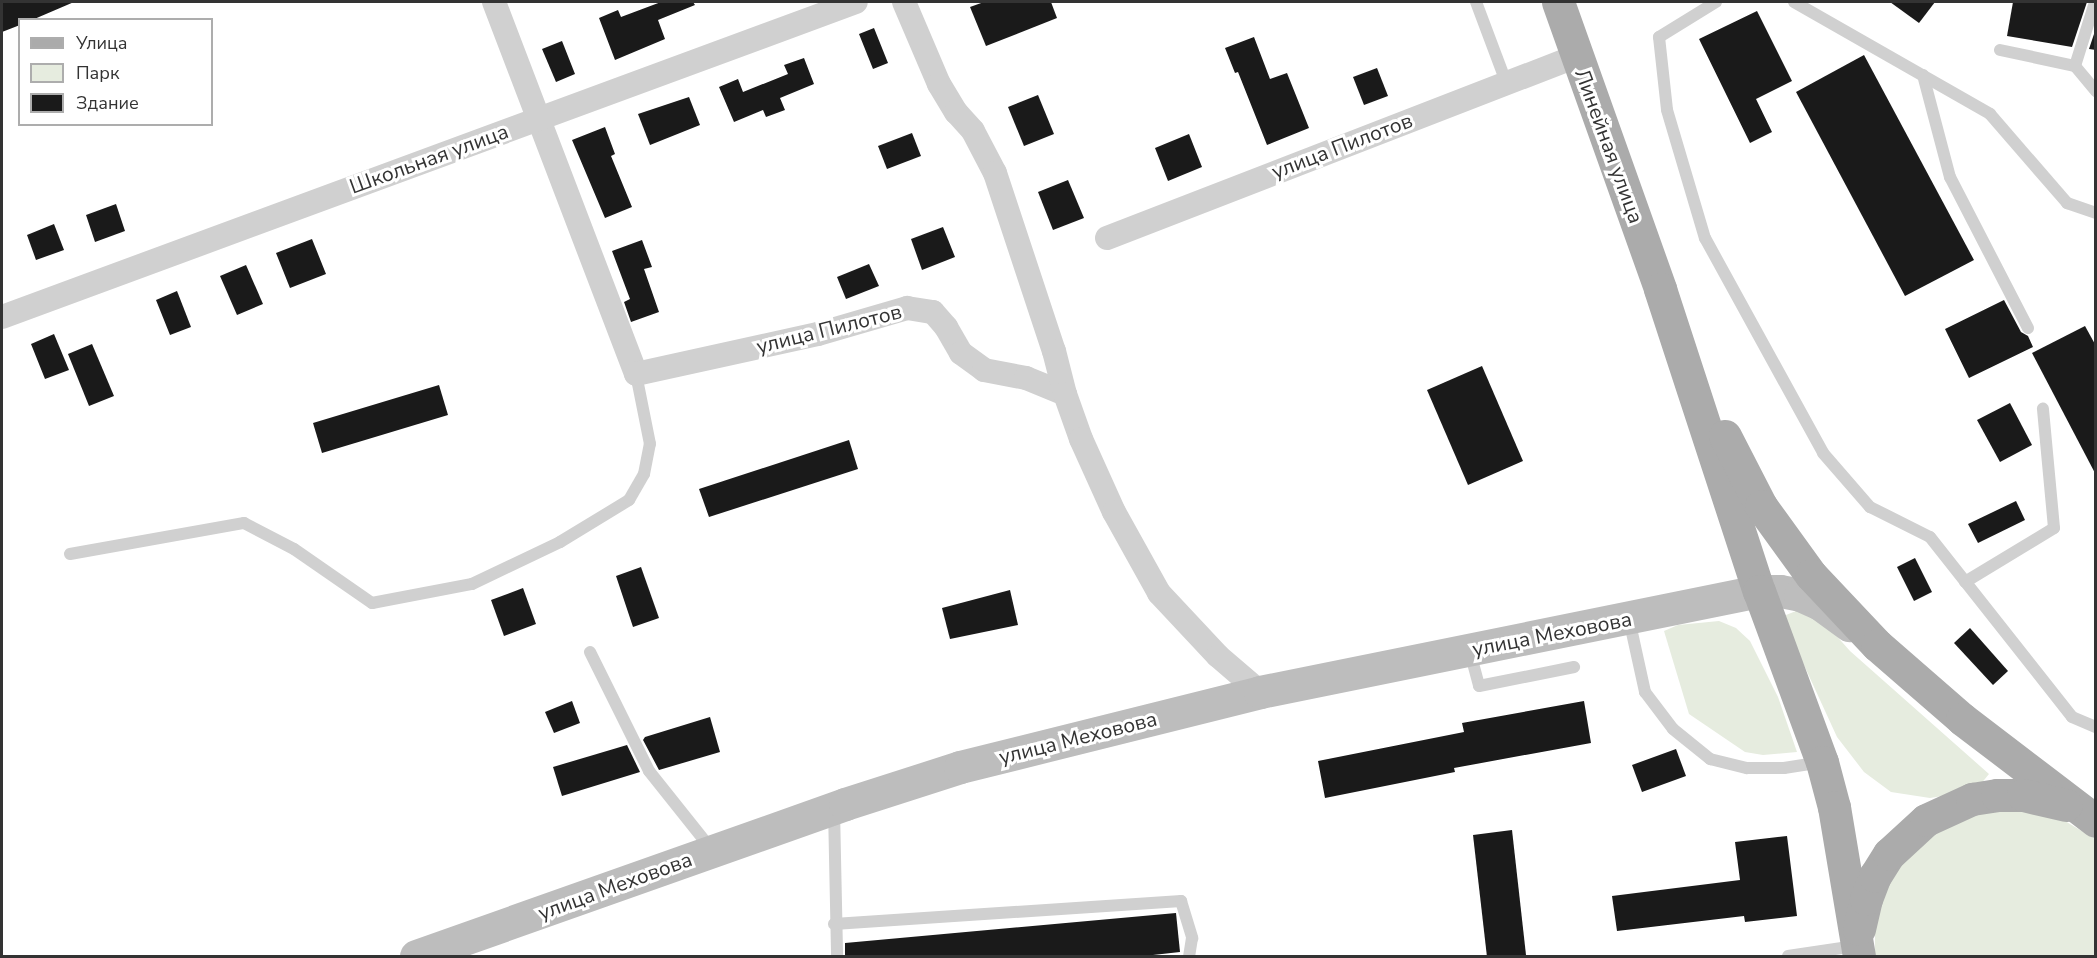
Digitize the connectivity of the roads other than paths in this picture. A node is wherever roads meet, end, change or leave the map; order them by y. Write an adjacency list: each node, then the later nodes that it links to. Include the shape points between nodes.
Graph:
1 (494, 2): 15 (street)
2 (856, 2): 15 (street, Школьная улица)
3 (904, 2): 22 (street, via 939,84 973,131 995,173)
4 (1476, 2): 13 (lane)
5 (1558, 2): 10 (main road, Линейная улица)
6 (1716, 2): 25 (lane, via 1659,37 1667,110 1705,238 1823,453 1870,507 1930,537)
7 (1794, 2): 12 (lane)
8 (2095, 2): 11 (lane)
9 (2000, 50): 11 (lane)
10 (1577, 57): 13 (street, улица Пилотов); 18 (main road, Линейная улица)
11 (2075, 66): 14 (lane)
12 (1923, 75): 16 (lane, via 1990,114 2067,203); 20 (lane, via 1950,177)
13 (1506, 82): 17 (street, улица Пилотов)
14 (2096, 92)
15 (538, 119): 19 (street, Школьная улица); 21 (street)
16 (2096, 213)
17 (1107, 238)
18 (1660, 289): 26 (main road); 28 (main road, via 1722,432 1761,506 1811,575)
19 (2, 317)
20 (2028, 328)
21 (636, 374): 22 (street, улица Пилотов, via 818,334 908,308 933,312 961,353 984,370 1026,378); 24 (lane, via 650,444 644,474 628,500 560,542 472,584 372,603 294,549 244,523)
22 (1065, 394): 32 (street, via 1114,512 1159,593 1218,656)
23 (2043, 409): 25 (lane, via 2054,528)
24 (70, 554)
25 (1965, 582): 33 (lane, via 2072,717)
26 (1760, 591): 27 (street, улица Меховова); 28 (street, улица Меховова, via 1800,595 1820,604); 34 (main road)
27 (1629, 619): 29 (street, улица Меховова); 34 (lane, via 1646,692 1673,729 1710,759 1747,768)
28 (1877, 645): 36 (main road, via 1962,719)
29 (1470, 651): 31 (lane, via 1479,686); 32 (street, улица Меховова)
30 (590, 652): 37 (lane, via 649,771)
31 (1574, 668)
32 (1260, 692): 35 (street, улица Меховова, via 960,767)
33 (2096, 727)
34 (1822, 762): 39 (main road, via 1834,807)
35 (834, 808): 37 (street, улица Меховова); 38 (lane)
36 (2095, 820): 39 (main road, via 2048,799 2023,795 1981,798 1948,807 1906,835 1875,876 1866,899)
37 (713, 851): 40 (street, улица Меховова)
38 (834, 924): 41 (lane); 42 (lane, via 1181,901 1192,938)
39 (1858, 951): 43 (lane)
40 (416, 957)
41 (837, 957)
42 (1189, 957)
43 (1788, 957)

